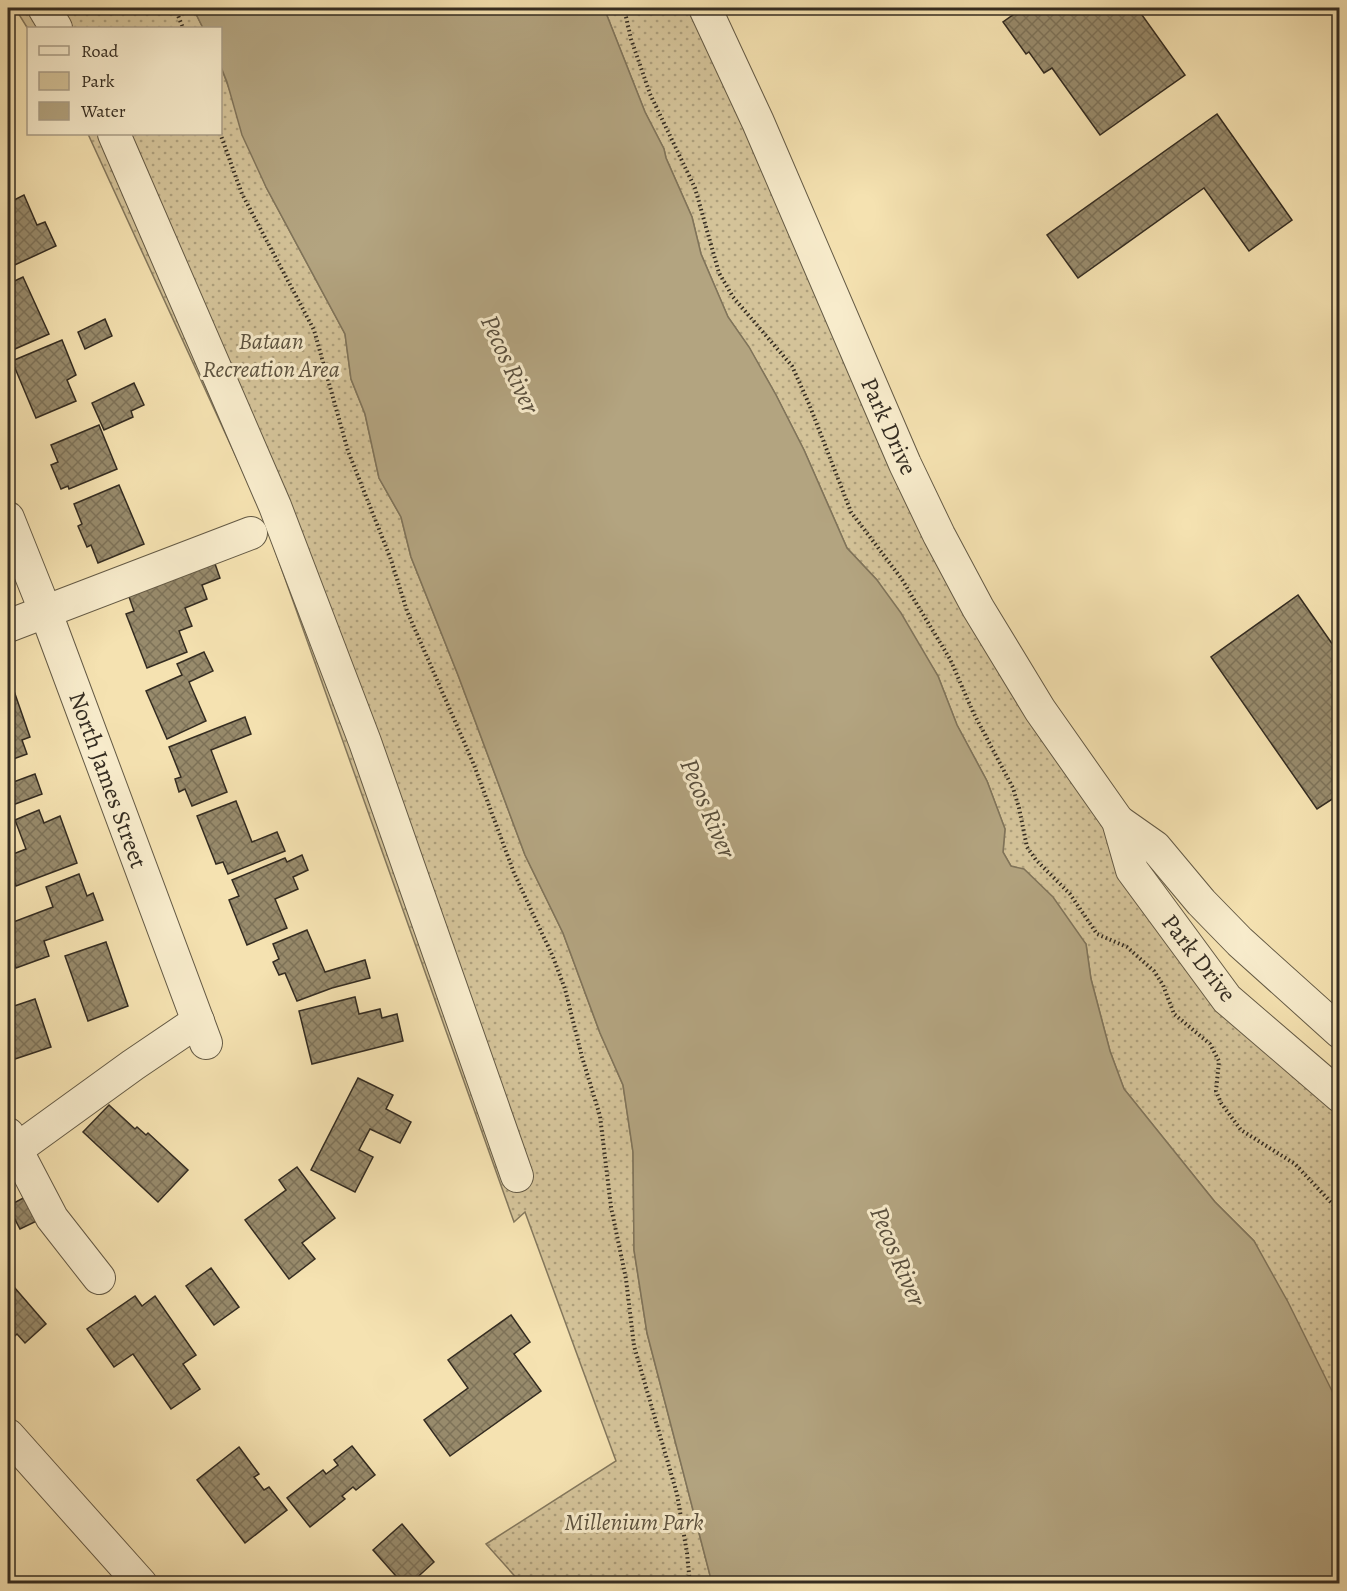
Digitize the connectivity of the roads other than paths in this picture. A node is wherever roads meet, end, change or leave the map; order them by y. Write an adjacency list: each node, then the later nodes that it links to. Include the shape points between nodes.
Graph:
1 (44, 8): 3 (street)
2 (705, 8): 9 (street, Park Drive, via 939,535 1040,710)
3 (55, 27)
4 (114, 135): 13 (street, via 275,506 365,742)
5 (8, 518): 7 (street, North James Street)
6 (251, 533): 7 (street)
7 (46, 613): 8 (street); 12 (street, North James Street, via 202,1032 133,1065)
8 (8, 626)
9 (1118, 821): 10 (street, Park Drive, via 1155,847 1240,942); 11 (street, Park Drive, via 1132,870 1227,999)
10 (1340, 1032)
11 (1340, 1096)
12 (12, 1142): 14 (street, via 52,1218)
13 (517, 1176)
14 (99, 1278)
15 (8, 1435): 16 (street)
16 (141, 1584)

